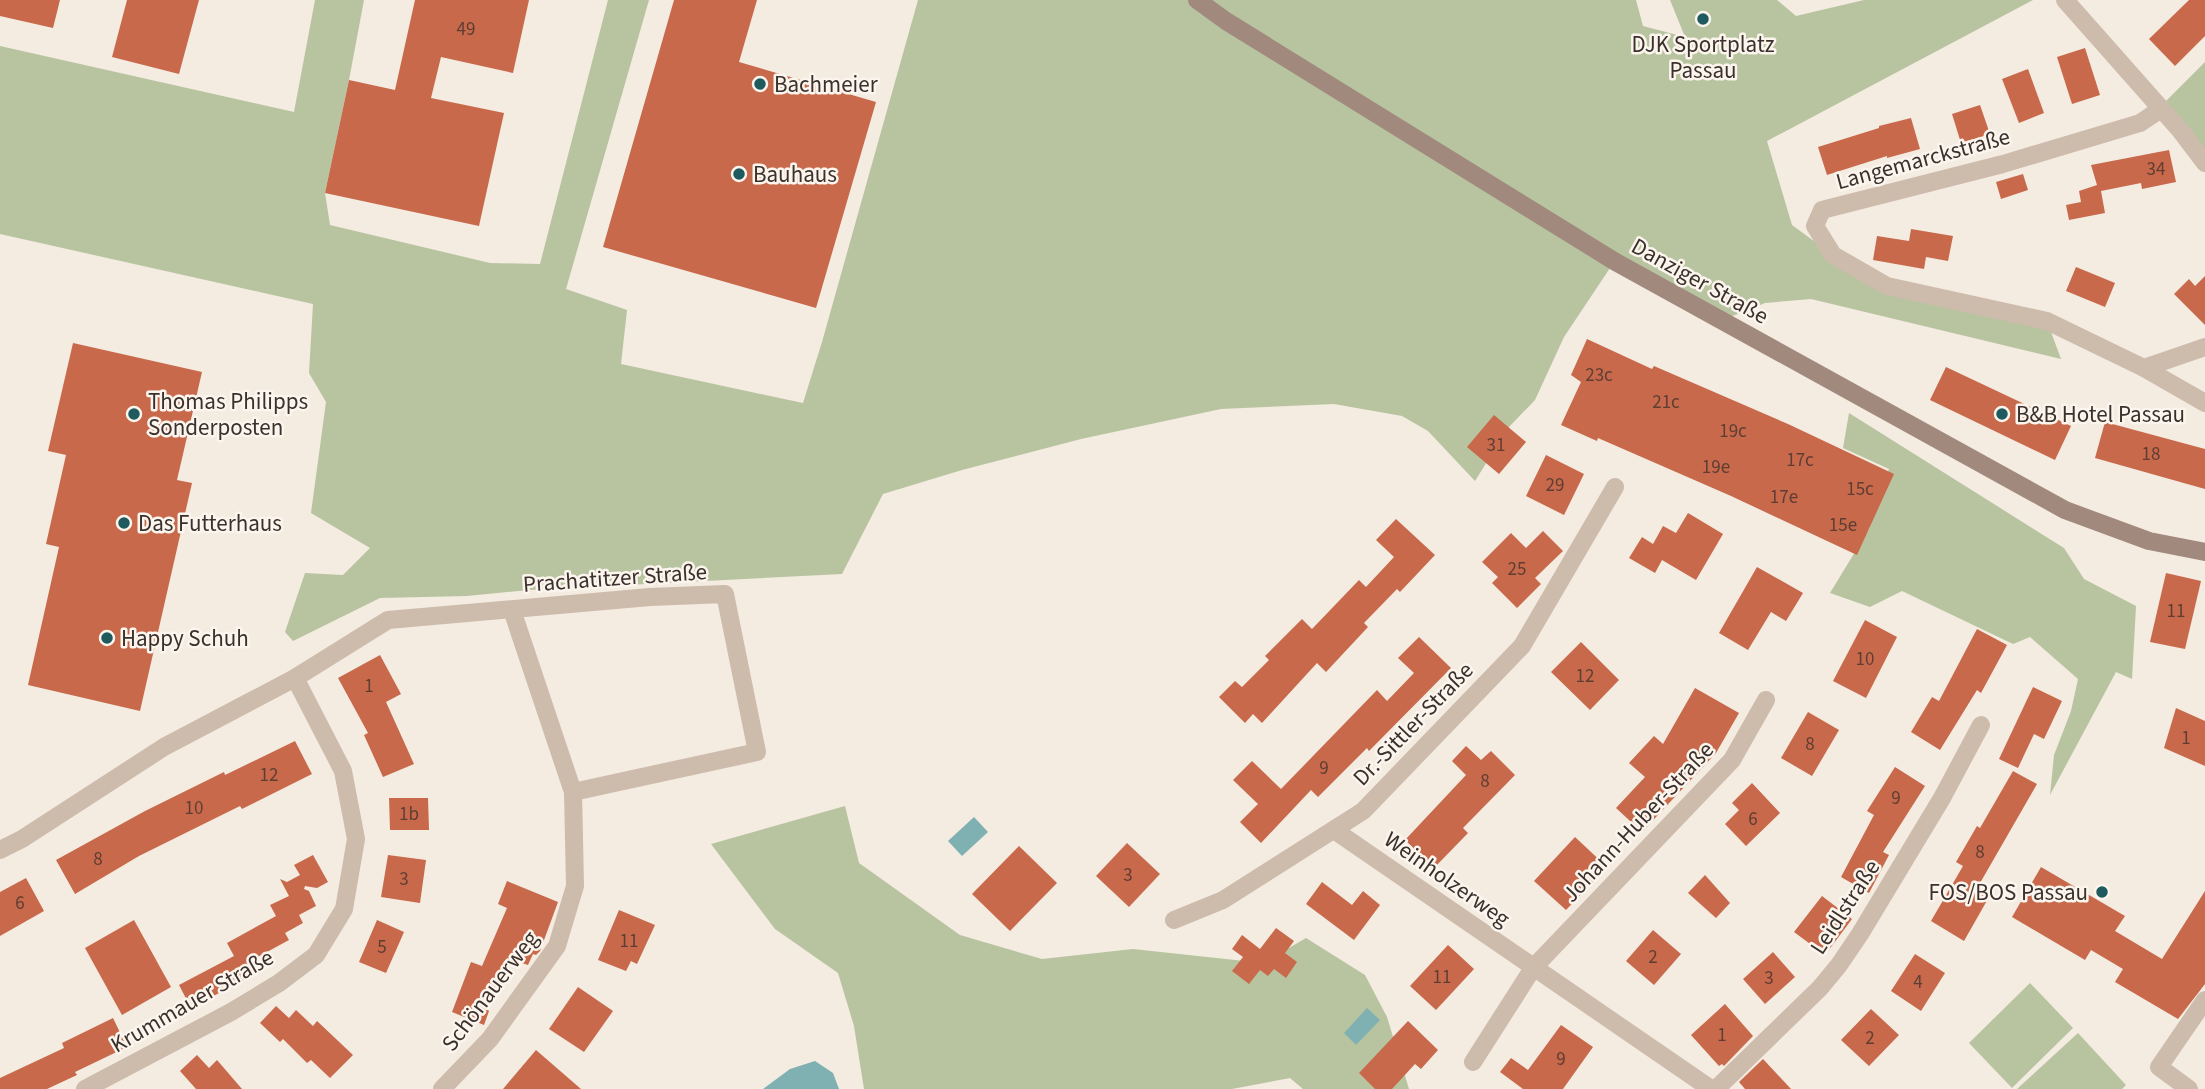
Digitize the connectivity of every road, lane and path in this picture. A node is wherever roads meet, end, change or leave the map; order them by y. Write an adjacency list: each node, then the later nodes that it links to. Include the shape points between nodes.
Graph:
1 (1196, 0): 9 (street, Danziger Straße, via 1614,261 2057,505 2148,541)
2 (2065, 0): 3 (street)
3 (2161, 109): 4 (street); 6 (street, Langemarckstraße, via 2140,123 2016,160 1822,210 1815,226 1833,255 1888,286 2048,321)
4 (2205, 163)
5 (2205, 347): 6 (street)
6 (2144, 368): 7 (street, Langemarckstraße)
7 (2205, 403)
8 (1615, 487): 15 (street, Dr.-Sittler-Straße, via 1522,646 1363,811)
9 (2205, 552)
10 (512, 610): 11 (street, Prachatitzer Straße, via 388,620); 14 (street, Prachatitzer Straße); 14 (street, Prachatitzer Straße, via 725,594 757,752)
11 (295, 678): 16 (street, Prachatitzer Straße, via 164,747); 22 (street, Krummauer Straße, via 343,771 355,839 344,909 316,955 279,983)
12 (1766, 700): 18 (street, Johann-Huber-Straße, via 1732,760)
13 (1981, 725): 24 (street, Leidlstraße, via 1942,798 1839,965)
14 (573, 792): 23 (street, Schönauerweg, via 575,886 557,946 490,1039)
15 (1334, 830): 17 (street, Dr.-Sittler-Straße, via 1223,900); 18 (street, Weinholzerweg)
16 (0, 850)
17 (1174, 920)
18 (1533, 968): 20 (street); 21 (street, Weinholzerweg)
19 (2205, 1000): 25 (street, via 2159,1067)
20 (1473, 1062)
21 (1692, 1084): 24 (street, Weinholzerweg)
22 (85, 1089)
23 (442, 1089)
24 (1714, 1089)
25 (2189, 1089)

